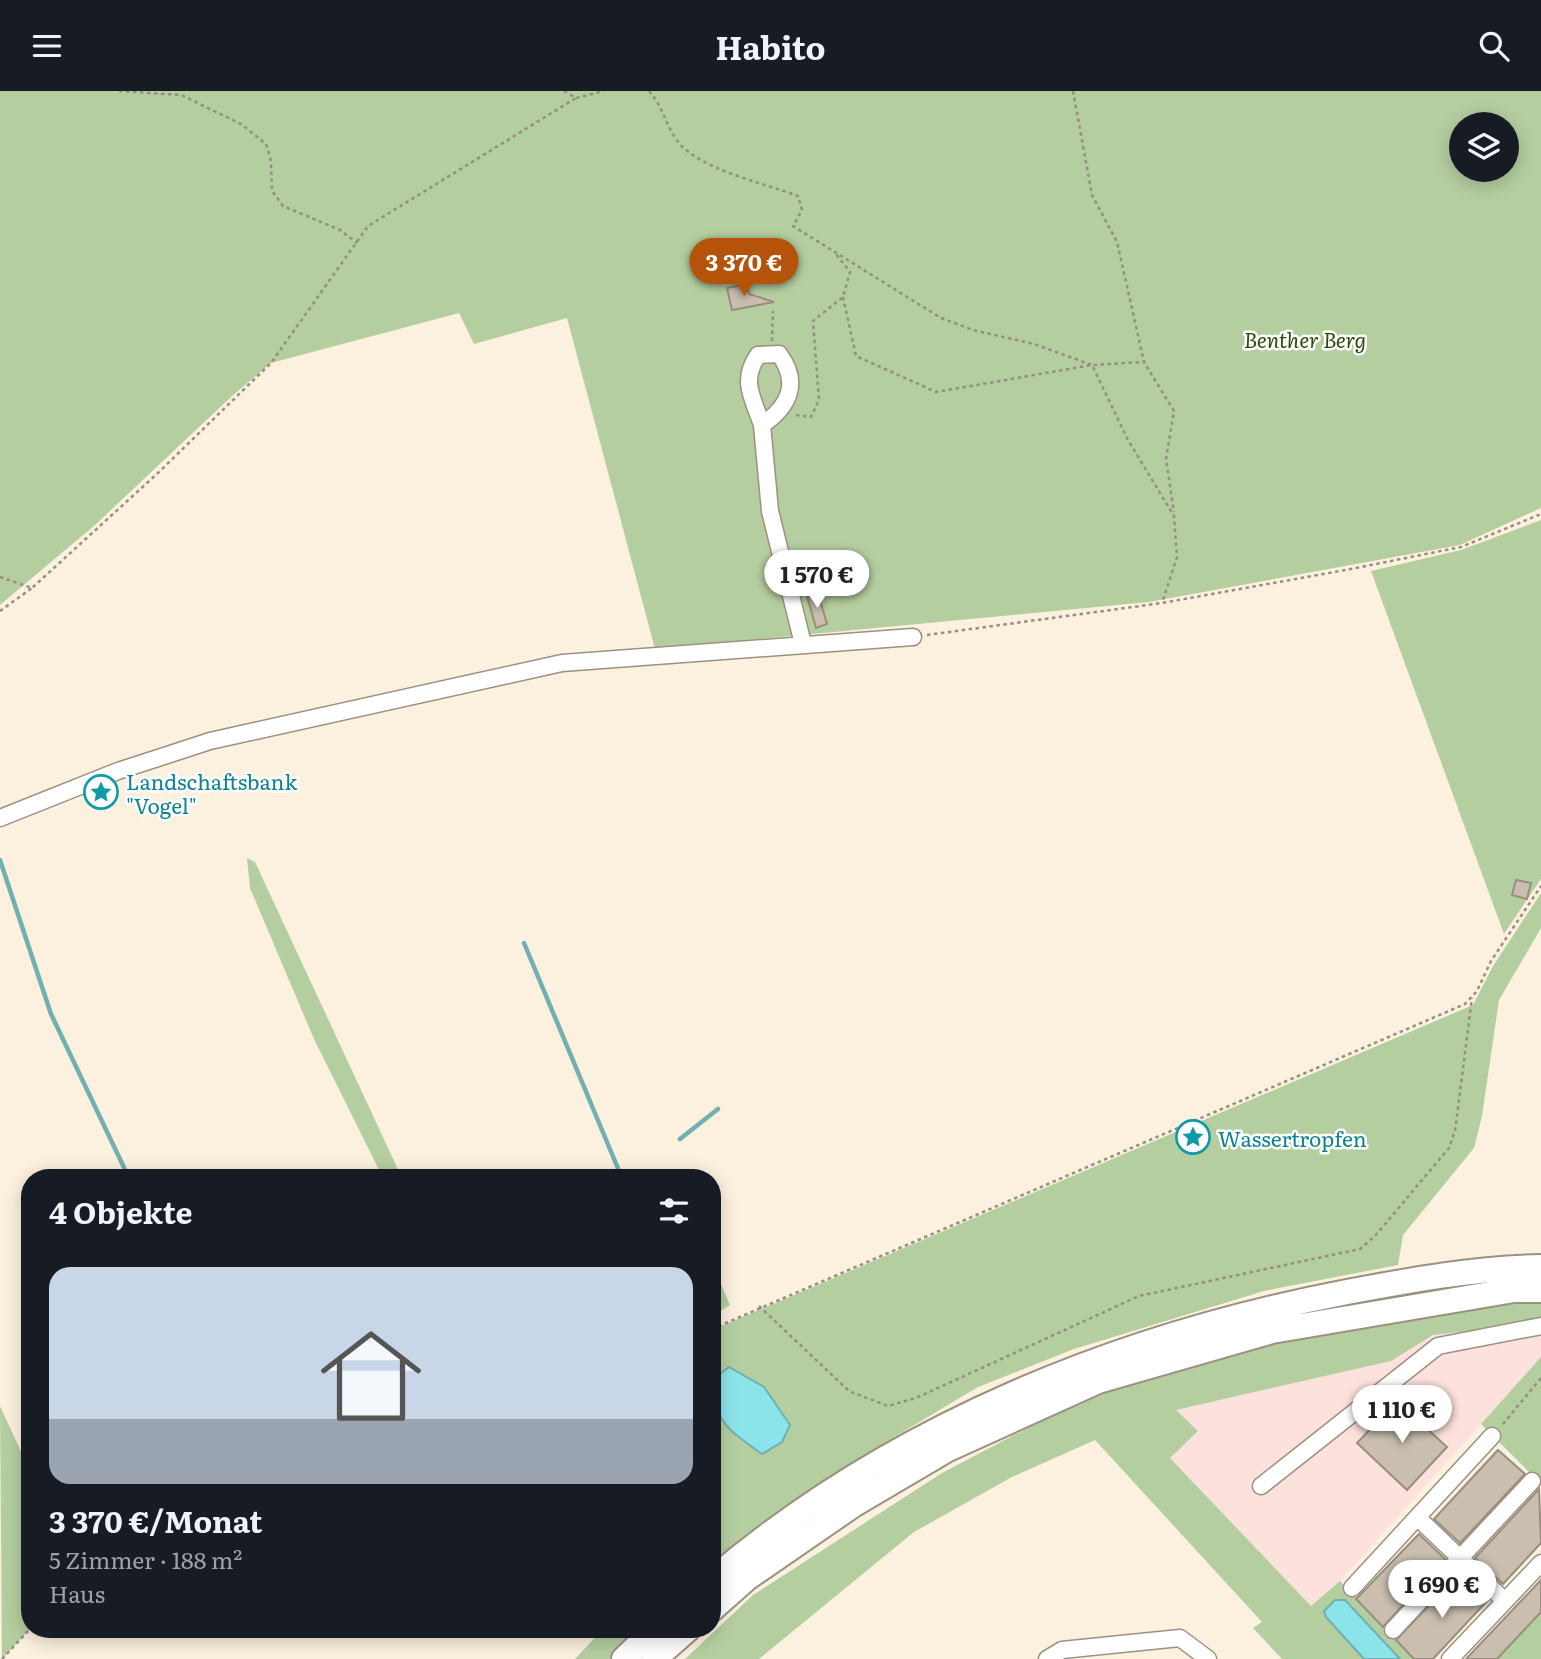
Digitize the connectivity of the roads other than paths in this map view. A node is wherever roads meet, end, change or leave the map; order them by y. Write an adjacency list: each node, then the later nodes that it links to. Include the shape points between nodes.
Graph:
1 (762, 425): 1 (lane, via 779,413 791,386 791,370 779,354 758,355 748,370); 3 (lane, via 770,511)
2 (913, 637): 3 (lane)
3 (803, 645): 4 (lane, via 616,656 500,676 209,741)
4 (0, 818)
5 (1541, 1267): 14 (highway, via 1396,1283 1259,1309 1038,1381 840,1487)
6 (1541, 1290): 16 (highway, via 1514,1290 1272,1331 1098,1381 948,1449 853,1505)
7 (1541, 1326): 10 (lane, via 1438,1346)
8 (1492, 1436): 11 (lane)
9 (1532, 1481): 12 (lane)
10 (1261, 1486)
11 (1418, 1518): 12 (lane); 15 (lane)
12 (1460, 1558): 17 (lane); 18 (lane)
13 (1541, 1563): 17 (lane)
14 (721, 1572)
15 (1352, 1588)
16 (721, 1601)
17 (1505, 1601): 25 (lane)
18 (1393, 1630)
19 (646, 1638): 21 (highway)
20 (678, 1638): 22 (highway)
21 (624, 1659)
22 (654, 1659)
23 (1047, 1659): 24 (lane, via 1062,1650 1180,1638)
24 (1208, 1659)
25 (1450, 1659)

